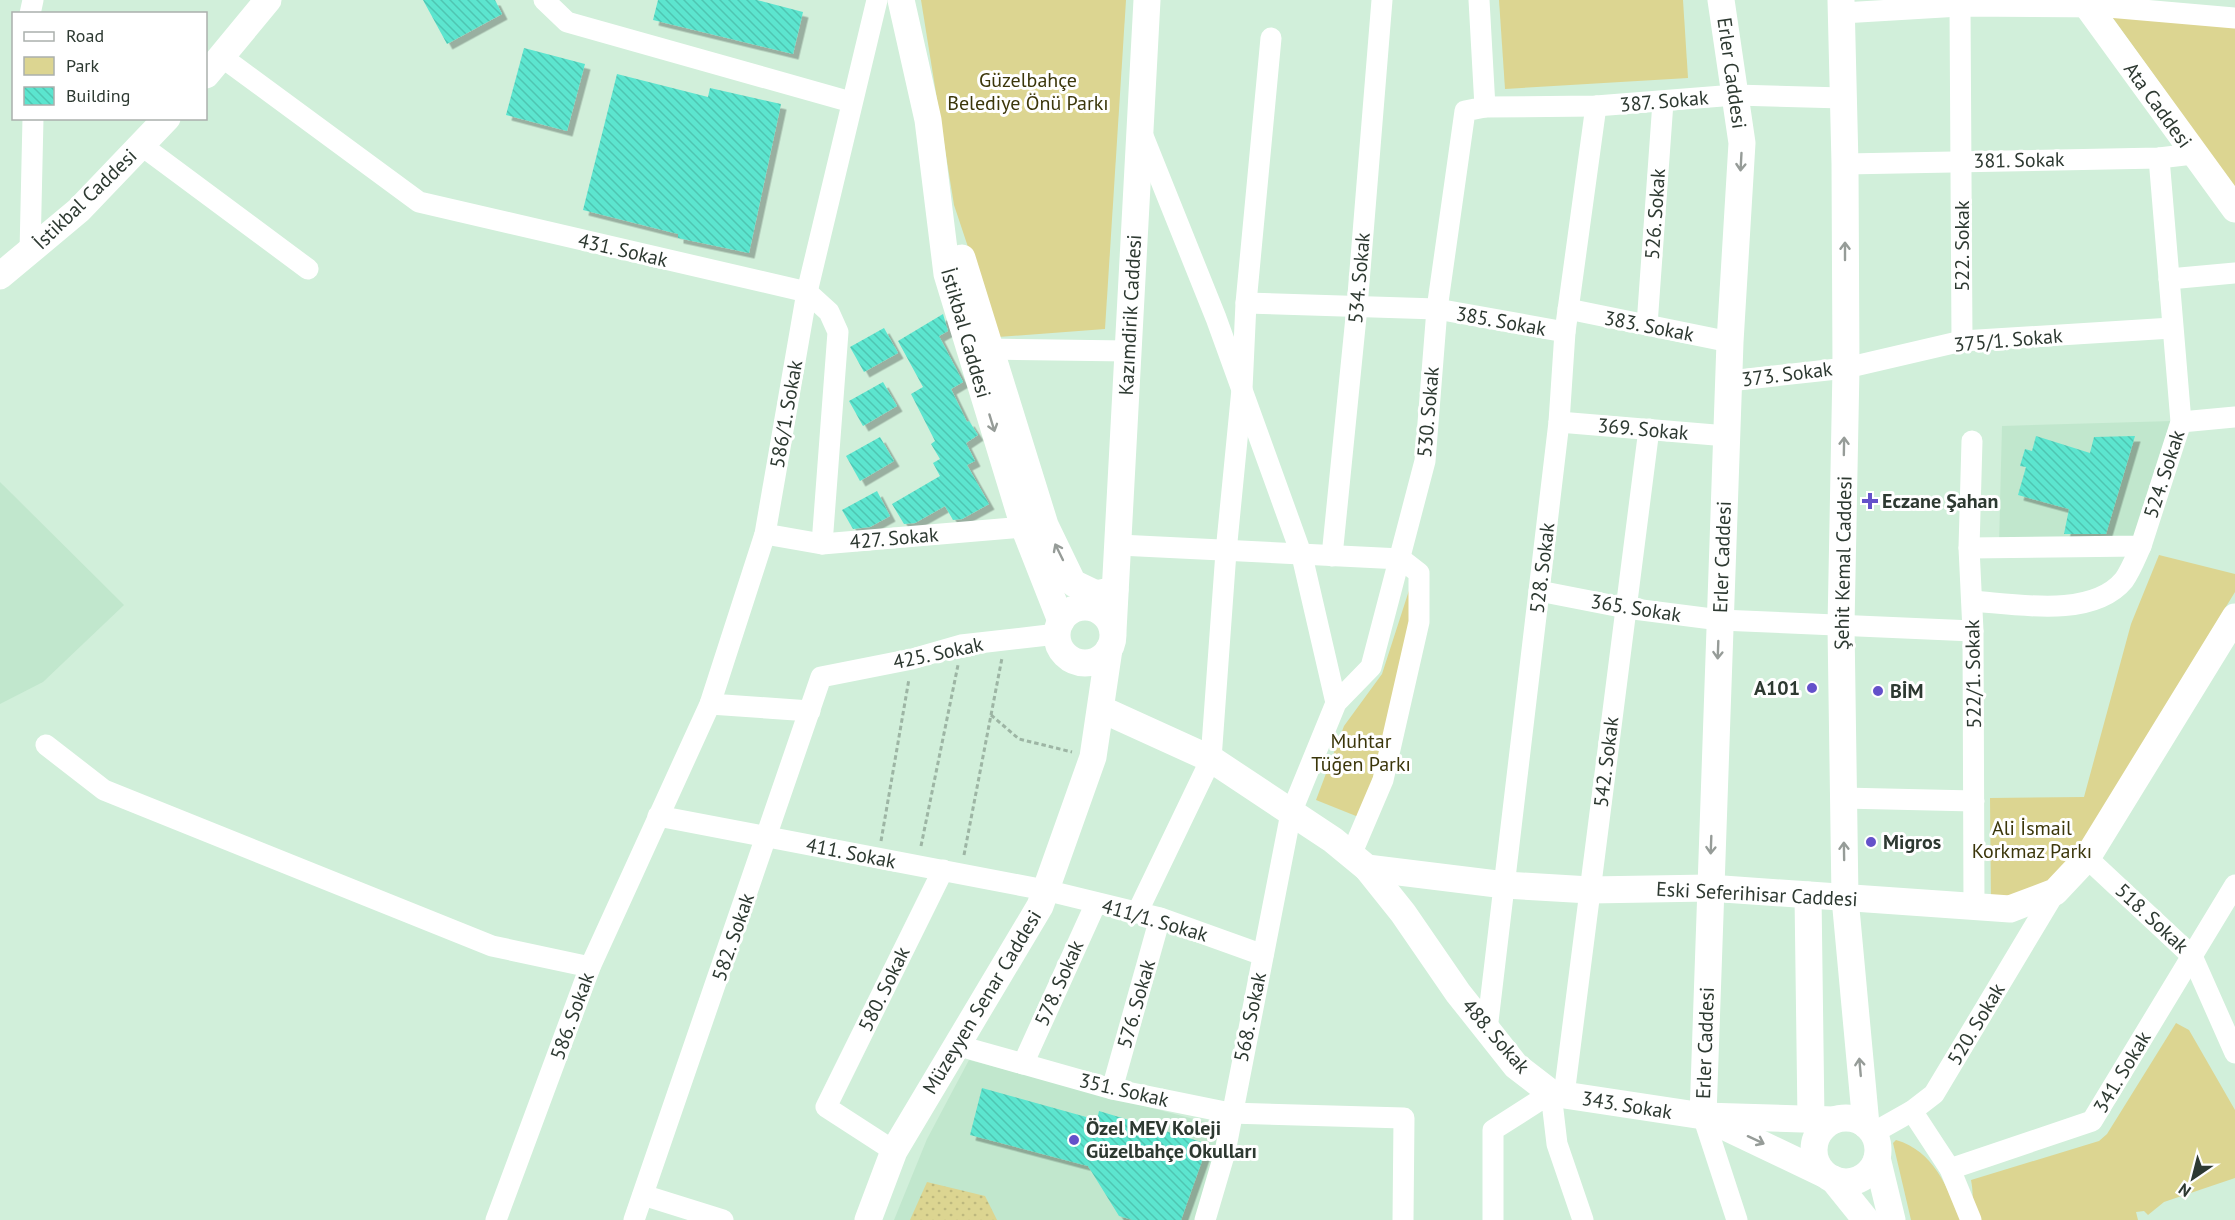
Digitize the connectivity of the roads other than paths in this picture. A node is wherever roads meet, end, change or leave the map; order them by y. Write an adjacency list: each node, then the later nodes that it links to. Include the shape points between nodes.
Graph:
1 (268, 0): 14 (main road)
2 (544, 0): 17 (street, via 567,22)
3 (877, 0): 17 (street, 586/1. Sokak)
4 (901, 0): 23 (main road, İstikbal Caddesi)
5 (1147, 0): 24 (main road, Kazımdirik Caddesi)
6 (1382, 0): 37 (street, 534. Sokak)
7 (1479, 0): 20 (street)
8 (1721, 0): 15 (main road, Erler Caddesi)
9 (2087, 2): 11 (street); 12 (street); 26 (main road, Ata Caddesi)
10 (1841, 6): 11 (street); 16 (main road, Şehit Kemal Caddesi)
11 (1960, 6): 28 (street, 522. Sokak)
12 (2235, 18)
13 (1272, 38): 36 (street)
14 (214, 66): 35 (street, 431. Sokak, via 418,202)
15 (1735, 95): 16 (street, 387. Sokak); 18 (street, 387. Sokak); 44 (main road, Erler Caddesi, one-way to 44, via 1742,143)
16 (1843, 98): 29 (main road, Şehit Kemal Caddesi)
17 (851, 102): 35 (street, 586/1. Sokak)
18 (1663, 102): 19 (street, 387. Sokak); 40 (street, 526. Sokak)
19 (1596, 106): 20 (street, 387. Sokak); 39 (street, 528. Sokak)
20 (1485, 107): 38 (street, 530. Sokak, via 1466,111)
21 (33, 120): 31 (street)
22 (165, 120): 25 (main road, İstikbal Caddesi)
23 (928, 120): 45 (main road, via 966,273); 56 (main road, İstikbal Caddesi, one-way to 56, via 947,274)
24 (1139, 124): 46 (main road, Kazımdirik Caddesi); 49 (street)
25 (141, 145): 31 (main road, İstikbal Caddesi, via 80,210); 32 (street)
26 (2193, 154): 27 (street, 381. Sokak); 30 (main road, Ata Caddesi)
27 (2159, 158): 28 (street, 381. Sokak); 34 (street, 524. Sokak)
28 (1963, 160): 29 (street, 381. Sokak); 43 (street, 522. Sokak)
29 (1845, 164): 47 (main road, Şehit Kemal Caddesi, one-way to 29)
30 (2235, 209)
31 (11, 262)
32 (308, 268)
33 (2235, 273): 34 (street)
34 (2169, 279): 41 (street, 524. Sokak)
35 (807, 292): 57 (street, 586/1. Sokak); 58 (street, 431. Sokak, via 829,312 838,332)
36 (1246, 303): 37 (street, 385. Sokak); 49 (street)
37 (1356, 306): 38 (street, 385. Sokak); 64 (street, 534. Sokak)
38 (1437, 309): 42 (street, 385. Sokak); 65 (street, 530. Sokak, via 1425,460)
39 (1568, 309): 40 (street, 383. Sokak); 42 (street, 528. Sokak)
40 (1647, 325): 44 (street, 383. Sokak)
41 (2172, 328): 43 (street, 375/1. Sokak); 52 (street, 524. Sokak)
42 (1565, 332): 51 (street, 528. Sokak)
43 (1962, 341): 47 (street, 375/1. Sokak)
44 (1730, 342): 48 (main road, Erler Caddesi)
45 (990, 349): 46 (street); 66 (main road, one-way to 45, via 1046,525)
46 (1128, 351): 59 (main road, Kazımdirik Caddesi)
47 (1846, 368): 48 (street, 373. Sokak); 74 (main road, Şehit Kemal Caddesi, one-way to 47)
48 (1729, 381): 54 (main road, Erler Caddesi)
49 (1242, 389): 62 (street); 63 (street)
50 (2235, 417): 52 (street)
51 (1559, 422): 53 (street, 369. Sokak); 68 (street, 528. Sokak)
52 (2181, 422): 60 (street, 524. Sokak)
53 (1649, 429): 54 (street, 369. Sokak); 71 (street, 542. Sokak)
54 (1727, 436): 73 (main road, Erler Caddesi)
55 (1972, 441): 61 (street, 522/1. Sokak)
56 (1024, 527): 58 (street, 427. Sokak); 76 (main road, İstikbal Caddesi)
57 (765, 534): 58 (street, 427. Sokak); 80 (street, 586/1. Sokak)
58 (822, 544)
59 (1119, 545): 62 (street); 67 (main road, Kazımdirik Caddesi)
60 (2141, 546): 61 (street); 69 (street, 524. Sokak, via 2124,579 2110,591 2085,602 2059,607)
61 (1969, 548): 69 (street, 522/1. Sokak)
62 (1226, 552): 63 (street); 84 (street)
63 (1302, 556): 64 (street); 79 (street)
64 (1332, 556): 65 (street)
65 (1401, 559): 79 (street, 530. Sokak, via 1371,667); 91 (street, via 1419,573 1419,622 1383,780)
66 (1073, 584): 67 (main road, via 1095,594); 70 (main road)
67 (1115, 590): 77 (main road, Kazımdirik Caddesi)
68 (1539, 591): 71 (street, 365. Sokak); 93 (street, 528. Sokak)
69 (1972, 601): 75 (street, 522/1. Sokak)
70 (1085, 607): 76 (main road, via 1073,610); 77 (main road, via 1104,615)
71 (1626, 608): 73 (street, 365. Sokak); 97 (street, 542. Sokak)
72 (2235, 616): 90 (main road, Eski Seferihisar Caddesi)
73 (1720, 620): 74 (street, 365. Sokak); 95 (main road, Erler Caddesi, one-way to 95)
74 (1841, 626): 75 (street, 365. Sokak); 85 (main road, Şehit Kemal Caddesi)
75 (1973, 631): 86 (street, 522/1. Sokak)
76 (1062, 638): 77 (main road, via 1086,663 1103,656); 78 (street, 425. Sokak, via 962,645); 81 (main road, İstikbal Caddesi)
77 (1111, 640): 81 (main road, Kazımdirik Caddesi)
78 (820, 677): 82 (street, 582. Sokak)
79 (1336, 703): 87 (street, 530. Sokak)
80 (710, 704): 82 (street); 88 (street, 586/1. Sokak)
81 (1101, 709): 84 (main road, Eski Seferihisar Caddesi); 96 (main road, Müzeyyen Senar Caddesi, via 1093,757)
82 (810, 711): 89 (street, 582. Sokak)
83 (46, 745): 107 (street, via 104,790 492,946)
84 (1210, 759): 87 (main road, Eski Seferihisar Caddesi); 103 (street)
85 (1844, 798): 86 (street); 100 (main road, Şehit Kemal Caddesi, one-way to 85)
86 (1974, 801): 102 (street, 522/1. Sokak)
87 (1291, 813): 91 (main road, Eski Seferihisar Caddesi); 105 (street, 568. Sokak)
88 (658, 816): 89 (street, 411. Sokak); 107 (street, 586. Sokak)
89 (767, 837): 92 (street, 411. Sokak); 122 (street, 582. Sokak)
90 (2087, 858): 98 (main road, Eski Seferihisar Caddesi); 106 (street, 518. Sokak)
91 (1359, 861): 93 (main road, Eski Seferihisar Caddesi); 108 (main road, 488. Sokak)
92 (952, 872): 96 (street, 411. Sokak); 119 (street, 580. Sokak, via 826,1107)
93 (1505, 885): 97 (main road, Eski Seferihisar Caddesi); 108 (street, 528. Sokak)
94 (2235, 885): 106 (street, 341. Sokak)
95 (1709, 888): 97 (main road, Eski Seferihisar Caddesi); 99 (main road, Eski Seferihisar Caddesi); 116 (main road, Erler Caddesi)
96 (1045, 890): 101 (street, 411/1. Sokak); 110 (main road, Müzeyyen Senar Caddesi, via 1040,906)
97 (1590, 890): 113 (street, 542. Sokak)
98 (2055, 892): 102 (main road, Eski Seferihisar Caddesi, via 2010,909); 114 (street, 520. Sokak, via 1934,1094)
99 (1808, 895): 100 (main road, Eski Seferihisar Caddesi); 117 (main road)
100 (1845, 898): 102 (main road, Eski Seferihisar Caddesi); 118 (main road, Şehit Kemal Caddesi, one-way to 100)
101 (1096, 903): 103 (street, 411/1. Sokak); 111 (street, 578. Sokak)
102 (1974, 906)
103 (1137, 913): 104 (street, 411/1. Sokak)
104 (1160, 918): 105 (street, 411/1. Sokak); 112 (street, 576. Sokak)
105 (1263, 955): 115 (street, 568. Sokak)
106 (2192, 956): 109 (street, 518. Sokak); 120 (street, 341. Sokak, via 2092,1121)
107 (590, 967): 123 (street, 586. Sokak)
108 (1487, 1030): 113 (main road, 488. Sokak, via 1516,1066)
109 (2233, 1044)
110 (956, 1045): 111 (street, 351. Sokak); 119 (main road, Müzeyyen Senar Caddesi)
111 (1023, 1064): 112 (street, 351. Sokak)
112 (1112, 1089): 115 (street, 351. Sokak)
113 (1558, 1094): 116 (main road, 343. Sokak); 129 (street, via 1493,1130); 130 (street, via 1557,1144)
114 (1912, 1111): 118 (street, 520. Sokak); 120 (street)
115 (1230, 1113): 127 (street, 568. Sokak, via 1225,1152); 128 (street, 351. Sokak, via 1404,1118)
116 (1703, 1116): 117 (main road); 121 (main road, one-way to 121); 131 (street)
117 (1823, 1120): 118 (main road, via 1845,1118); 121 (main road, via 1825,1126 1815,1144 1818,1165)
118 (1872, 1138): 121 (main road, via 1870,1171 1863,1178 1853,1182); 133 (main road, Şehit Kemal Caddesi)
119 (894, 1151): 126 (main road, Müzeyyen Senar Caddesi)
120 (1950, 1169): 134 (street)
121 (1829, 1176): 132 (main road)
122 (643, 1196): 124 (street, 582. Sokak); 125 (street)
123 (496, 1220)
124 (634, 1220)
125 (723, 1220)
126 (868, 1220)
127 (1205, 1220)
128 (1403, 1220)
129 (1493, 1220)
130 (1583, 1220)
131 (1737, 1220)
132 (1866, 1220)
133 (1892, 1220)
134 (1971, 1220)

